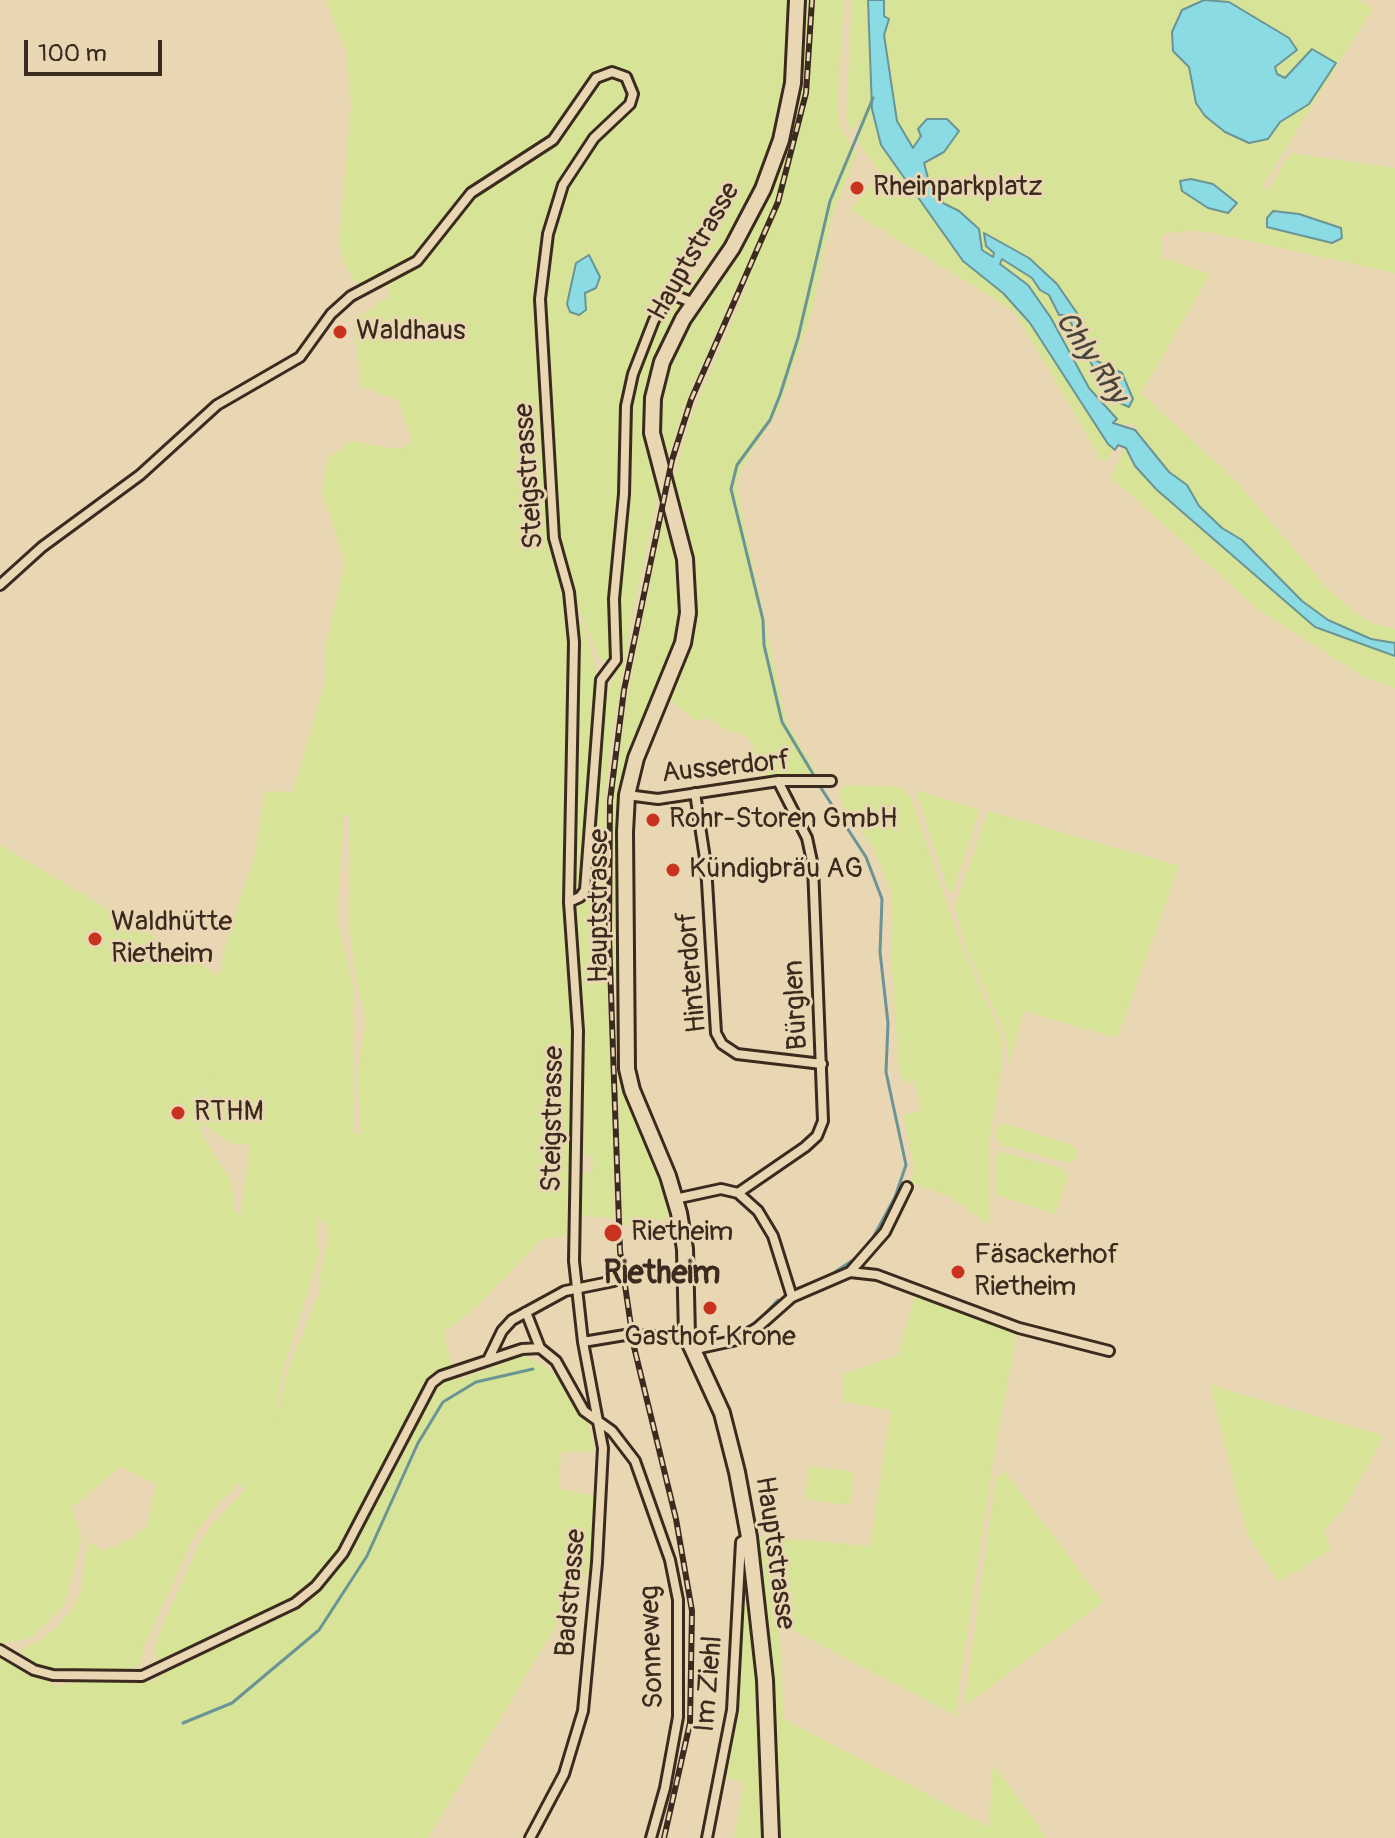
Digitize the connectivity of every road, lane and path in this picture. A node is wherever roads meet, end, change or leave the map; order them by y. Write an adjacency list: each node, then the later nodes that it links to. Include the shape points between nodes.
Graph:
1 (797, 0): 2 (main road, Hauptstrasse, via 793,83 781,140 732,248)
2 (694, 303): 7 (main road, Hauptstrasse, via 662,362 652,433 685,559 688,613 683,643 636,758); 8 (street, via 674,291 649,334 626,406 614,599 616,660 601,680 585,890)
3 (0, 585): 8 (street, Steigstrasse, via 140,475 217,405 300,357 337,307 417,261 471,193 553,140 596,78 612,72 626,77 633,94 630,104 594,138 563,185 541,282 554,538 569,592 574,642)
4 (778, 781): 5 (street, Ausserdorf); 6 (street, Ausserdorf); 9 (street, Bürglen, via 807,838 813,866)
5 (831, 781)
6 (695, 793): 7 (street, Ausserdorf, via 658,799); 9 (street, Hinterdorf, via 706,865 716,1033 737,1054)
7 (627, 795): 12 (main road, Hauptstrasse, via 627,1069)
8 (569, 902): 15 (street, Steigstrasse, via 578,1031 573,1241)
9 (822, 1064): 11 (street, Bürglen, via 824,1107 817,1136)
10 (907, 1187): 13 (street, via 885,1232)
11 (738, 1193): 12 (street, via 721,1189); 16 (street, via 758,1211 773,1236)
12 (675, 1199): 19 (main road, Hauptstrasse, via 685,1249)
13 (850, 1272): 16 (street); 21 (street, via 877,1275 1019,1328)
14 (614, 1281): 15 (street)
15 (577, 1287): 17 (street); 18 (street, Steigstrasse)
16 (792, 1297): 19 (street, via 737,1340)
17 (526, 1312): 20 (street, Sonneweg); 22 (street, via 506,1326)
18 (583, 1342): 19 (street, via 625,1335); 23 (street, Badstrasse)
19 (689, 1344): 24 (main road, Hauptstrasse, via 722,1413)
20 (540, 1348): 22 (street); 23 (street, Sonneweg, via 556,1361 584,1411)
21 (1109, 1351)
22 (488, 1360): 25 (street, via 432,1383 343,1553 295,1603 142,1676 53,1675)
23 (600, 1424): 26 (street, Badstrasse, via 597,1563 583,1711 564,1774); 27 (street, Sonneweg, via 621,1439 635,1461 655,1510 678,1600 677,1726)
24 (749, 1537): 28 (street, Im Ziehl, via 741,1542 732,1710); 29 (main road, Hauptstrasse, via 770,1746)
25 (0, 1650)
26 (530, 1838)
27 (651, 1838)
28 (707, 1838)
29 (771, 1838)

